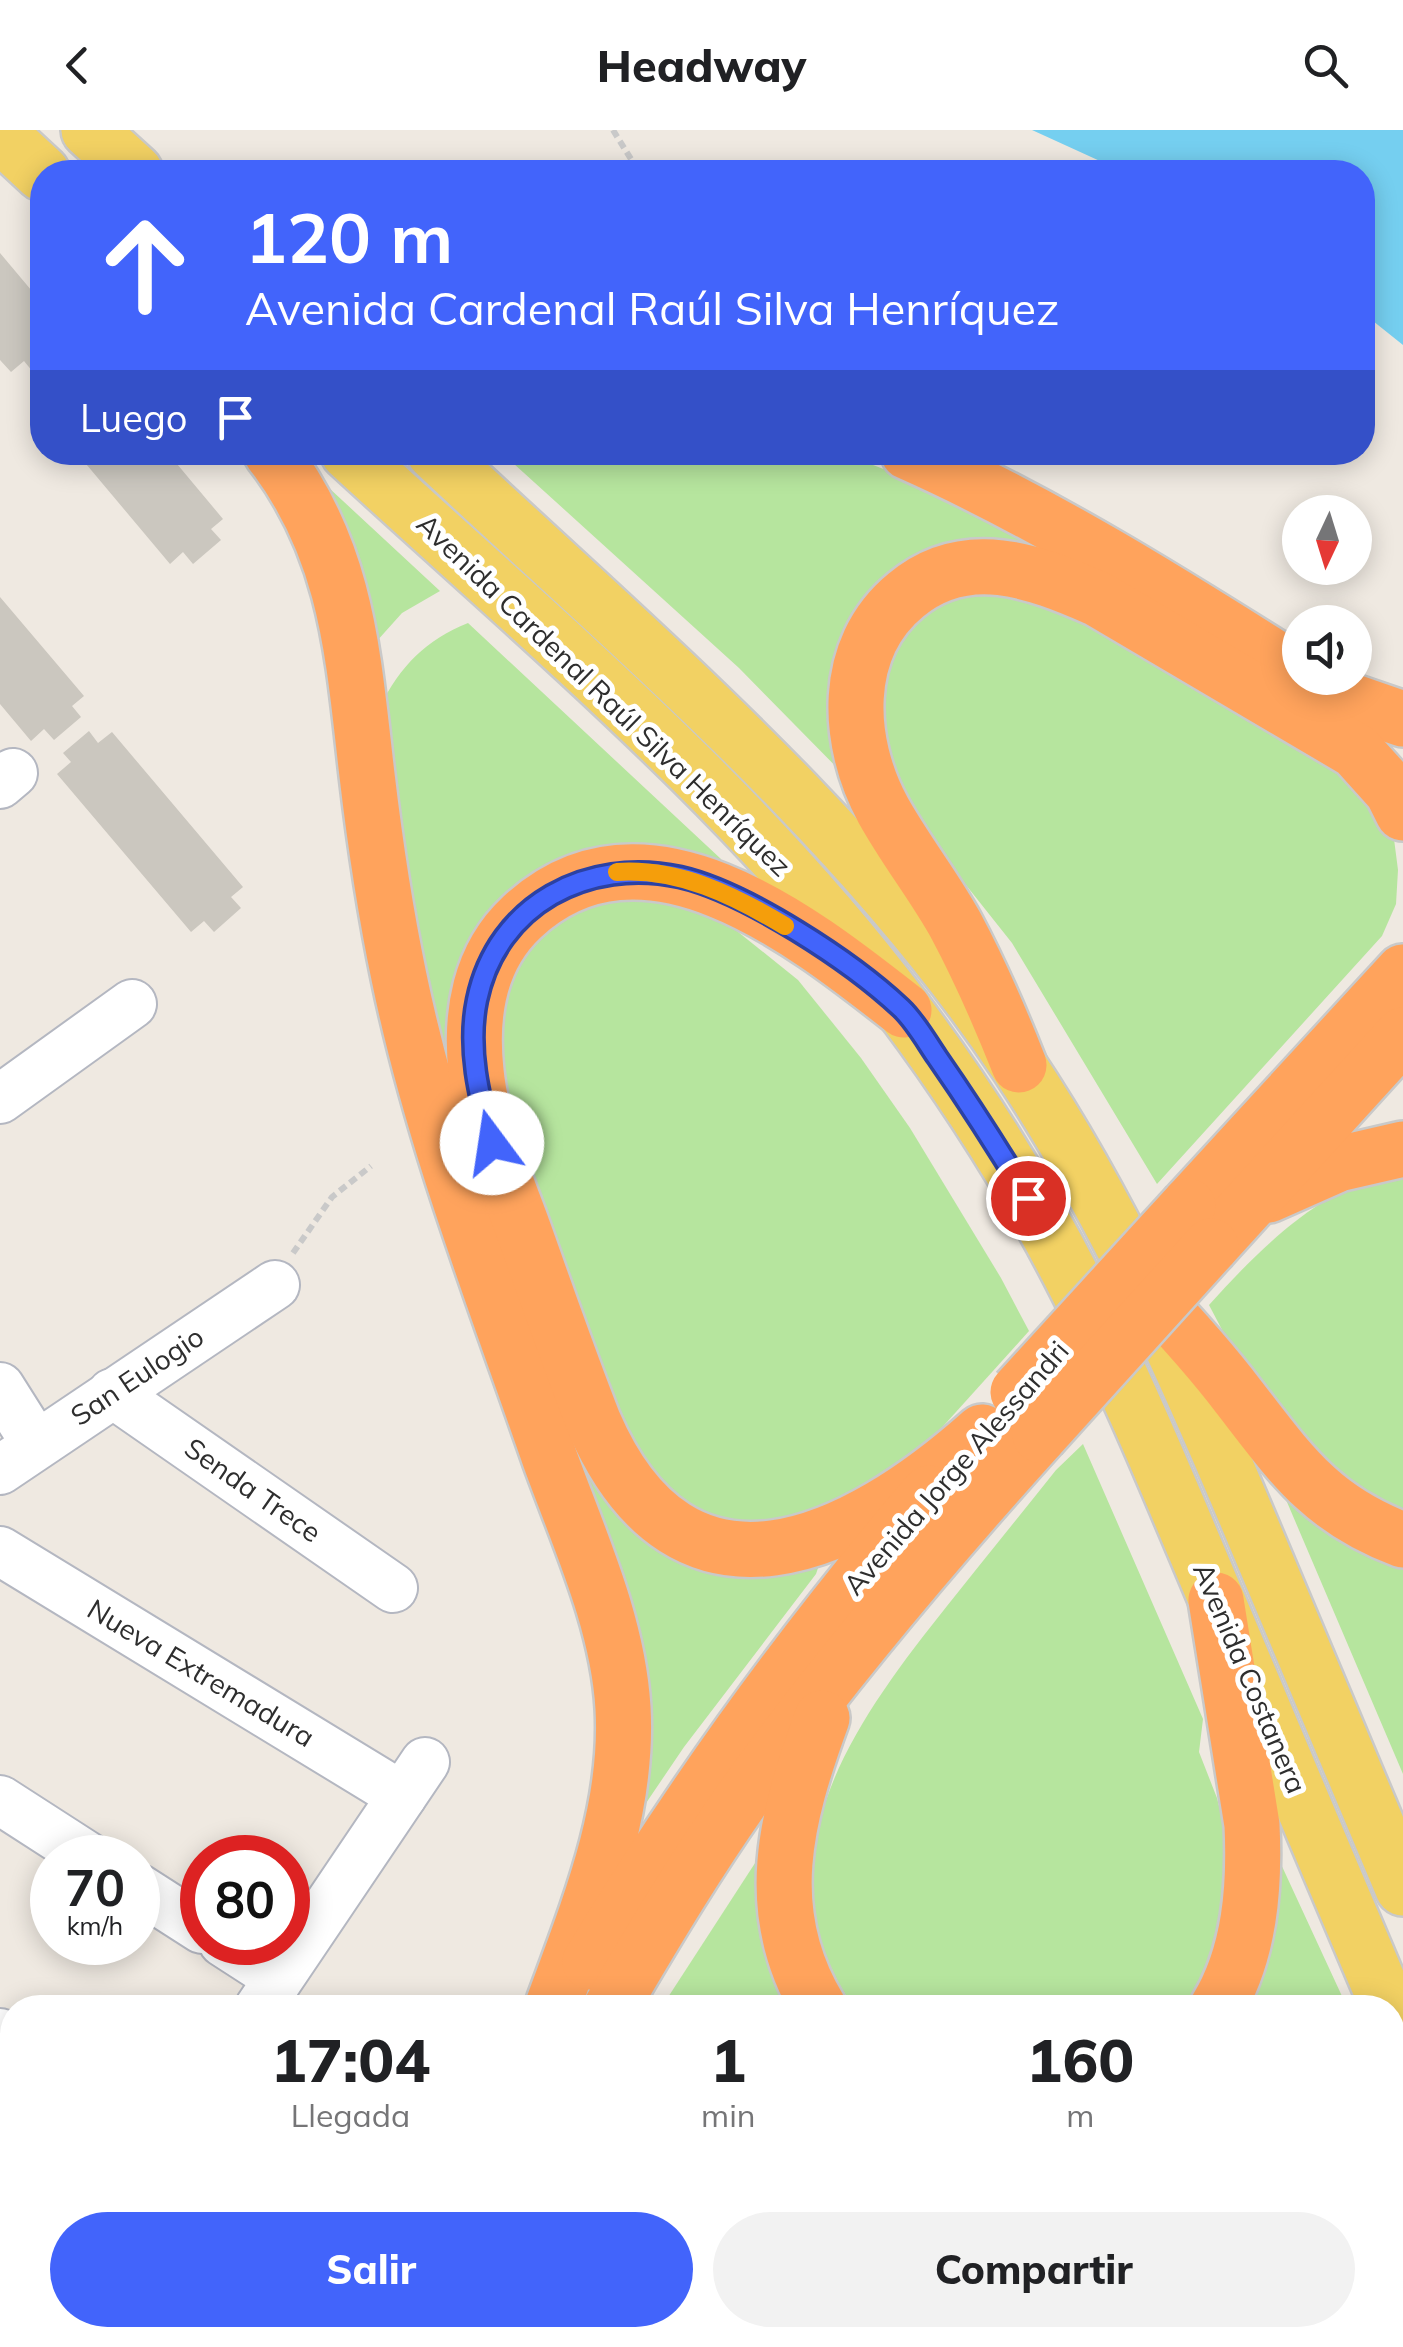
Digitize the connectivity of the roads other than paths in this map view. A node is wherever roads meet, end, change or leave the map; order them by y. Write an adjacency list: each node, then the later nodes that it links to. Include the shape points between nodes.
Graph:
1 (88, 130): 3 (main road)
2 (0, 134): 4 (main road)
3 (122, 160)
4 (30, 162)
5 (280, 465): 39 (highway, via 318,528 344,602 382,890 416,1048 462,1207 600,1600 620,1682 624,1744 615,1812)
6 (362, 465): 15 (main road, Avenida Cardenal Raúl Silva Henríquez, via 759,840)
7 (448, 465): 17 (main road, Avenida Cardenal Raúl Silva Henríquez, via 686,688 842,846 938,955)
8 (935, 465): 9 (highway, via 1060,528)
9 (1282, 663)
10 (1338, 695): 11 (highway)
11 (1403, 719)
12 (1403, 813): 17 (highway, via 1356,751 1098,599 1004,566 956,569 915,587 867,643 856,684 858,735 874,790 957,929)
13 (1402, 971): 20 (highway, Avenida Jorge Alessandri)
14 (132, 1004): 18 (street)
15 (904, 1010): 23 (main road, Avenida Cardenal Raúl Silva Henríquez, via 1025,1193); 27 (highway, via 736,898 683,878 610,872 550,896 502,940 477,1001 476,1072 492,1143 594,1423 632,1490 667,1522 736,1550 788,1548 900,1497)
16 (1403, 1035): 20 (highway, Avenida Jorge Alessandri)
17 (1018, 1065): 22 (main road, Avenida Cardenal Raúl Silva Henríquez)
18 (0, 1099)
19 (1403, 1149): 20 (highway, via 1322,1170)
20 (1214, 1221): 26 (highway, Avenida Jorge Alessandri, bridge)
21 (276, 1285): 25 (street, San Eulogio)
22 (1147, 1291): 29 (highway, via 1295,1470 1348,1515); 36 (main road)
23 (1108, 1350): 32 (main road, Avenida Costanera)
24 (0, 1387): 28 (street)
25 (112, 1393): 28 (street, San Eulogio); 31 (street, Senda Trece)
26 (1029, 1413): 27 (highway, Avenida Jorge Alessandri); 33 (highway, Avenida Jorge Alessandri)
27 (982, 1432): 40 (highway, Avenida Jorge Alessandri, via 749,1724)
28 (18, 1457)
29 (1403, 1540)
30 (0, 1551): 38 (street, Nueva Extremadura, via 414,1779)
31 (394, 1588)
32 (1216, 1600): 43 (highway, via 1254,1856 1247,1925); 44 (main road, Avenida Costanera)
33 (845, 1662): 41 (highway, Avenida Jorge Alessandri, via 751,1786); 42 (highway, via 786,1836 788,1930)
34 (0, 1800): 35 (street)
35 (54, 1835)
36 (1403, 1888)
37 (244, 1965): 38 (street)
38 (268, 1992)
39 (557, 1995)
40 (571, 1995)
41 (619, 1995)
42 (812, 1995)
43 (1223, 1995)
44 (1383, 1995)

